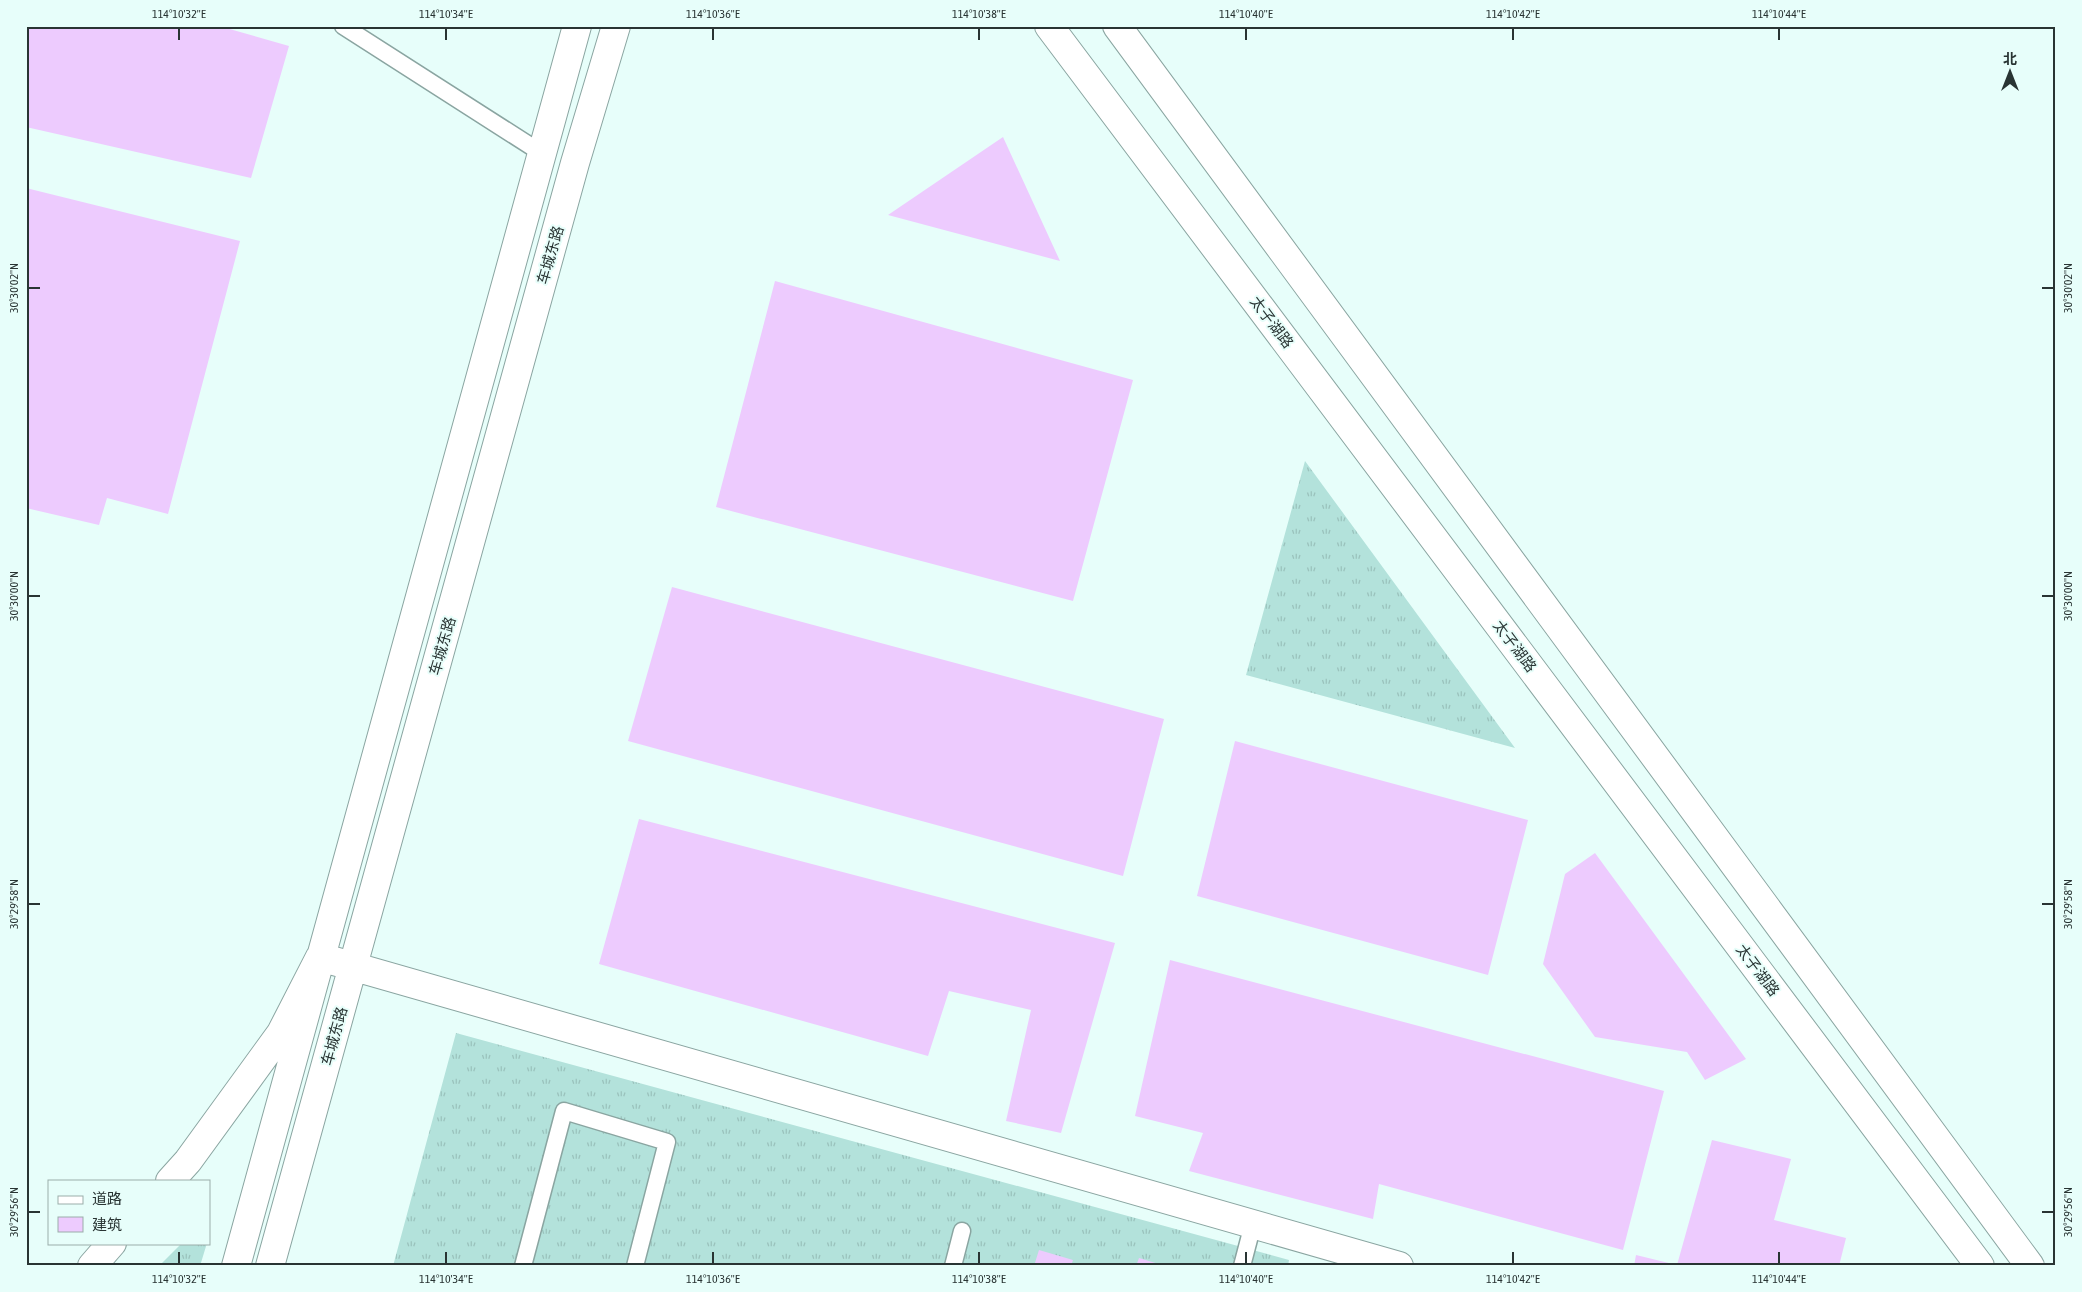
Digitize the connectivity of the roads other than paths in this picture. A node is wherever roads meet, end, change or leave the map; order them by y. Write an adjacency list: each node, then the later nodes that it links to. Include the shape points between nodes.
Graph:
1 (343, 26): 6 (lane)
2 (577, 26): 6 (main road)
3 (616, 26): 8 (main road, 车城东路, via 575,163)
4 (1050, 26): 21 (main road, 太子湖路)
5 (1117, 26): 22 (main road)
6 (543, 154): 7 (main road)
7 (320, 956): 8 (main road); 9 (main road, via 281,1033); 14 (main road)
8 (353, 966): 10 (main road); 15 (main road, 车城东路)
9 (171, 1180)
10 (1253, 1224): 19 (lane); 20 (main road)
11 (962, 1231): 18 (lane)
12 (111, 1244): 13 (main road)
13 (92, 1266)
14 (236, 1266)
15 (270, 1266)
16 (523, 1266): 17 (lane, via 564,1111 667,1142)
17 (635, 1266)
18 (953, 1266)
19 (1242, 1266)
20 (1399, 1266)
21 (1980, 1266)
22 (2030, 1266)

